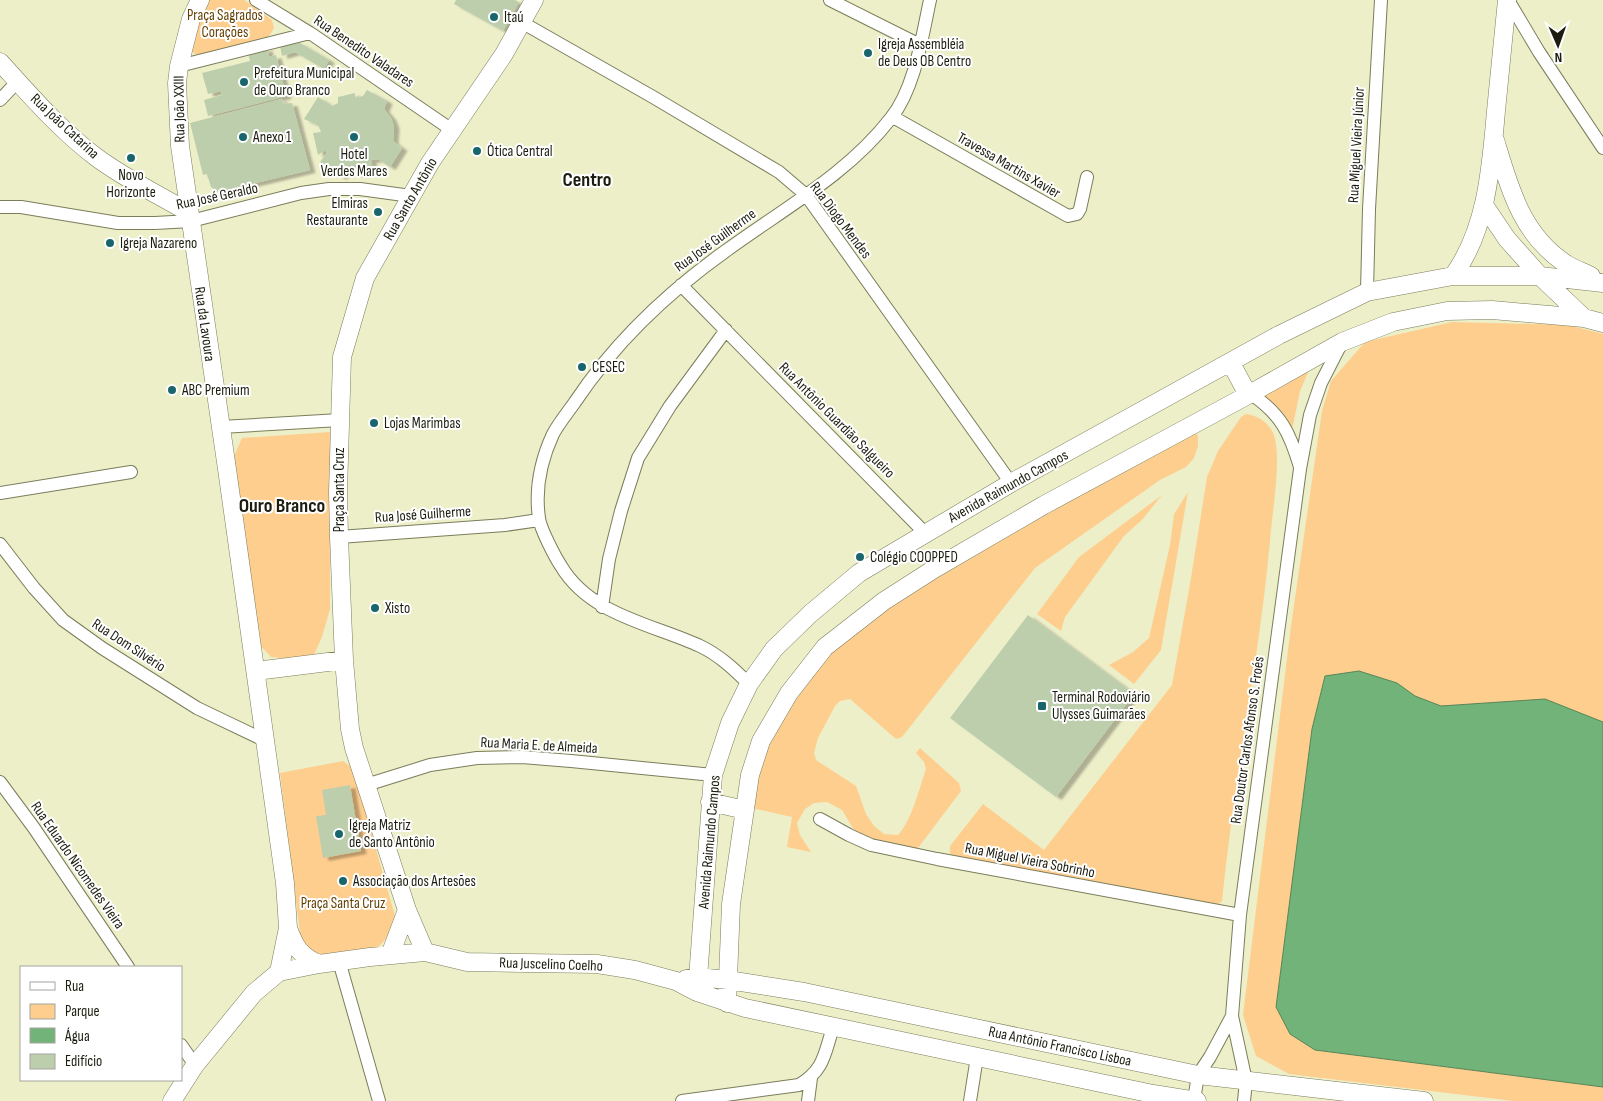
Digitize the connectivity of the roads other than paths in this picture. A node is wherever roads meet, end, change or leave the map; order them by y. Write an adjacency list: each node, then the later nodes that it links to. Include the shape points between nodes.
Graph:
1 (200, 0): 12 (main road, Rua João XXIII, via 191,19)
2 (256, 0): 9 (street, Rua Benedito Valadares)
3 (534, 0): 8 (main road, Rua Santo Antônio)
4 (830, 0): 10 (street)
5 (930, 0): 10 (street, Rua José Guilherme)
6 (1381, 0): 29 (street, Rua Miguel Vieira Júnior)
7 (1508, 0): 17 (main road); 18 (street)
8 (523, 23): 16 (main road, Rua Santo Antônio); 20 (street, Rua Diogo Mendes, via 779,172)
9 (310, 34): 12 (street); 16 (street, Rua Benedito Valadares)
10 (920, 44): 15 (street, Rua José Guilherme, via 907,90)
11 (0, 62): 13 (main road, Rua João Catarina)
12 (179, 66): 24 (main road, Rua João XXIII, via 180,146)
13 (18, 82): 14 (street); 24 (main road, Rua João Catarina, via 97,158)
14 (0, 100)
15 (893, 117): 19 (street, Travessa Martins Xavier, via 1068,216 1077,214 1080,209); 20 (street, Rua José Guilherme, via 845,165)
16 (452, 130): 21 (main road, Rua Santo Antônio)
17 (1494, 134): 22 (main road); 27 (main road, via 1517,206 1532,231 1568,265)
18 (1603, 148)
19 (1087, 177)
20 (806, 195): 28 (street, Rua José Guilherme); 40 (street, Rua Diogo Mendes)
21 (411, 196): 24 (street, Rua José Geraldo, via 329,189); 36 (main road, Rua Santo Antônio, via 365,278 342,357)
22 (1484, 205): 25 (main road, via 1465,260); 26 (main road, via 1507,239)
23 (0, 207): 24 (street, Rua José Geraldo, via 21,207 118,223)
24 (189, 216): 37 (main road, Rua da Lavoura)
25 (1453, 276): 26 (main road, Avenida Raimundo Campos); 29 (main road, Avenida Raimundo Campos)
26 (1540, 276): 27 (main road, Avenida Raimundo Campos); 30 (main road)
27 (1603, 282)
28 (681, 285): 32 (street, Rua Antônio Guardião Salgueiro); 42 (street, Rua José Guilherme, via 636,325 589,381 554,433 539,475)
29 (1367, 292): 34 (main road, Avenida Raimundo Campos, via 1279,335)
30 (1584, 318): 31 (main road, Avenida Raimundo Campos); 33 (main road, Avenida Raimundo Campos, via 1492,310 1447,311 1393,322)
31 (1603, 323)
32 (726, 330): 43 (street, Rua Antônio Guardião Salgueiro); 46 (street, via 670,406 638,458 618,520)
33 (1342, 342): 35 (main road, Avenida Raimundo Campos); 38 (street, Rua Doutor Carlos Afonso S. Froés, via 1321,383 1310,415)
34 (1231, 363): 35 (main road); 40 (main road, Avenida Raimundo Campos)
35 (1249, 394): 38 (street, via 1273,411 1292,442); 55 (main road, Avenida Raimundo Campos, via 1044,505 934,569 884,601 825,647 789,693 761,741 750,775)
36 (340, 420): 37 (street); 44 (main road, Praça Santa Cruz)
37 (221, 427): 48 (main road)
38 (1300, 469): 58 (street, Rua Doutor Carlos Afonso S. Froés)
39 (131, 472): 41 (street)
40 (1011, 483): 43 (main road, Avenida Raimundo Campos)
41 (0, 493)
42 (539, 520): 44 (street, Rua José Guilherme); 46 (street, Rua José Guilherme, via 561,567 580,590)
43 (925, 533): 49 (main road, Avenida Raimundo Campos, via 859,573 817,608 774,649)
44 (339, 536): 47 (main road, Praça Santa Cruz)
45 (0, 544): 50 (street, Rua Dom Silvério, via 63,620 197,708)
46 (602, 607): 49 (street, Rua José Guilherme, via 701,647 728,663)
47 (344, 660): 48 (main road); 53 (main road, Praça Santa Cruz, via 350,729)
48 (256, 671): 50 (main road)
49 (749, 684): 51 (main road, Avenida Raimundo Campos, via 730,723)
50 (266, 741): 59 (main road)
51 (714, 775): 53 (street, Rua Maria E. de Almeida, via 522,757 477,758 430,765); 54 (main road, Avenida Raimundo Campos)
52 (0, 782): 64 (street, Rua Eduardo Nicomedes Vieira)
53 (366, 785): 57 (main road, Praça Santa Cruz)
54 (710, 802): 55 (main road); 67 (main road, Avenida Raimundo Campos)
55 (744, 810): 66 (main road, Avenida Raimundo Campos, via 731,904)
56 (820, 819): 58 (street, Rua Miguel Vieira Sobrinho, via 871,845)
57 (407, 910): 60 (main road, Praça Santa Cruz); 61 (main road)
58 (1240, 916): 69 (street, Rua Doutor Carlos Afonso S. Froés)
59 (288, 928): 63 (main road, via 301,952); 65 (main road)
60 (425, 952): 61 (main road); 67 (main road, Rua Juscelino Coelho, via 467,962 597,964)
61 (390, 955): 62 (main road)
62 (338, 961): 63 (main road); 78 (street)
63 (319, 964): 65 (main road)
64 (127, 966)
65 (279, 972): 73 (main road, via 254,993)
66 (728, 980): 67 (main road, Rua Antônio Francisco Lisboa); 68 (main road, Avenida Raimundo Campos); 74 (main road, Rua Antônio Francisco Lisboa, via 804,992)
67 (697, 985): 68 (main road, Rua Antônio Francisco Lisboa)
68 (727, 1003): 70 (main road, Rua Antônio Francisco Lisboa)
69 (1232, 1016): 74 (street); 76 (street)
70 (834, 1028): 72 (main road, Rua Antônio Francisco Lisboa); 75 (street, via 820,1067)
71 (182, 1046): 73 (street)
72 (977, 1057): 81 (street); 82 (main road, Rua Antônio Francisco Lisboa)
73 (195, 1065): 77 (main road)
74 (1198, 1075): 76 (main road, Rua Antônio Francisco Lisboa); 82 (street)
75 (811, 1078): 79 (street, via 799,1085); 80 (street)
76 (1246, 1081): 83 (street); 84 (main road, Rua Antônio Francisco Lisboa)
77 (172, 1101)
78 (379, 1101)
79 (682, 1101)
80 (808, 1101)
81 (970, 1101)
82 (1195, 1101)
83 (1244, 1101)
84 (1424, 1101)

